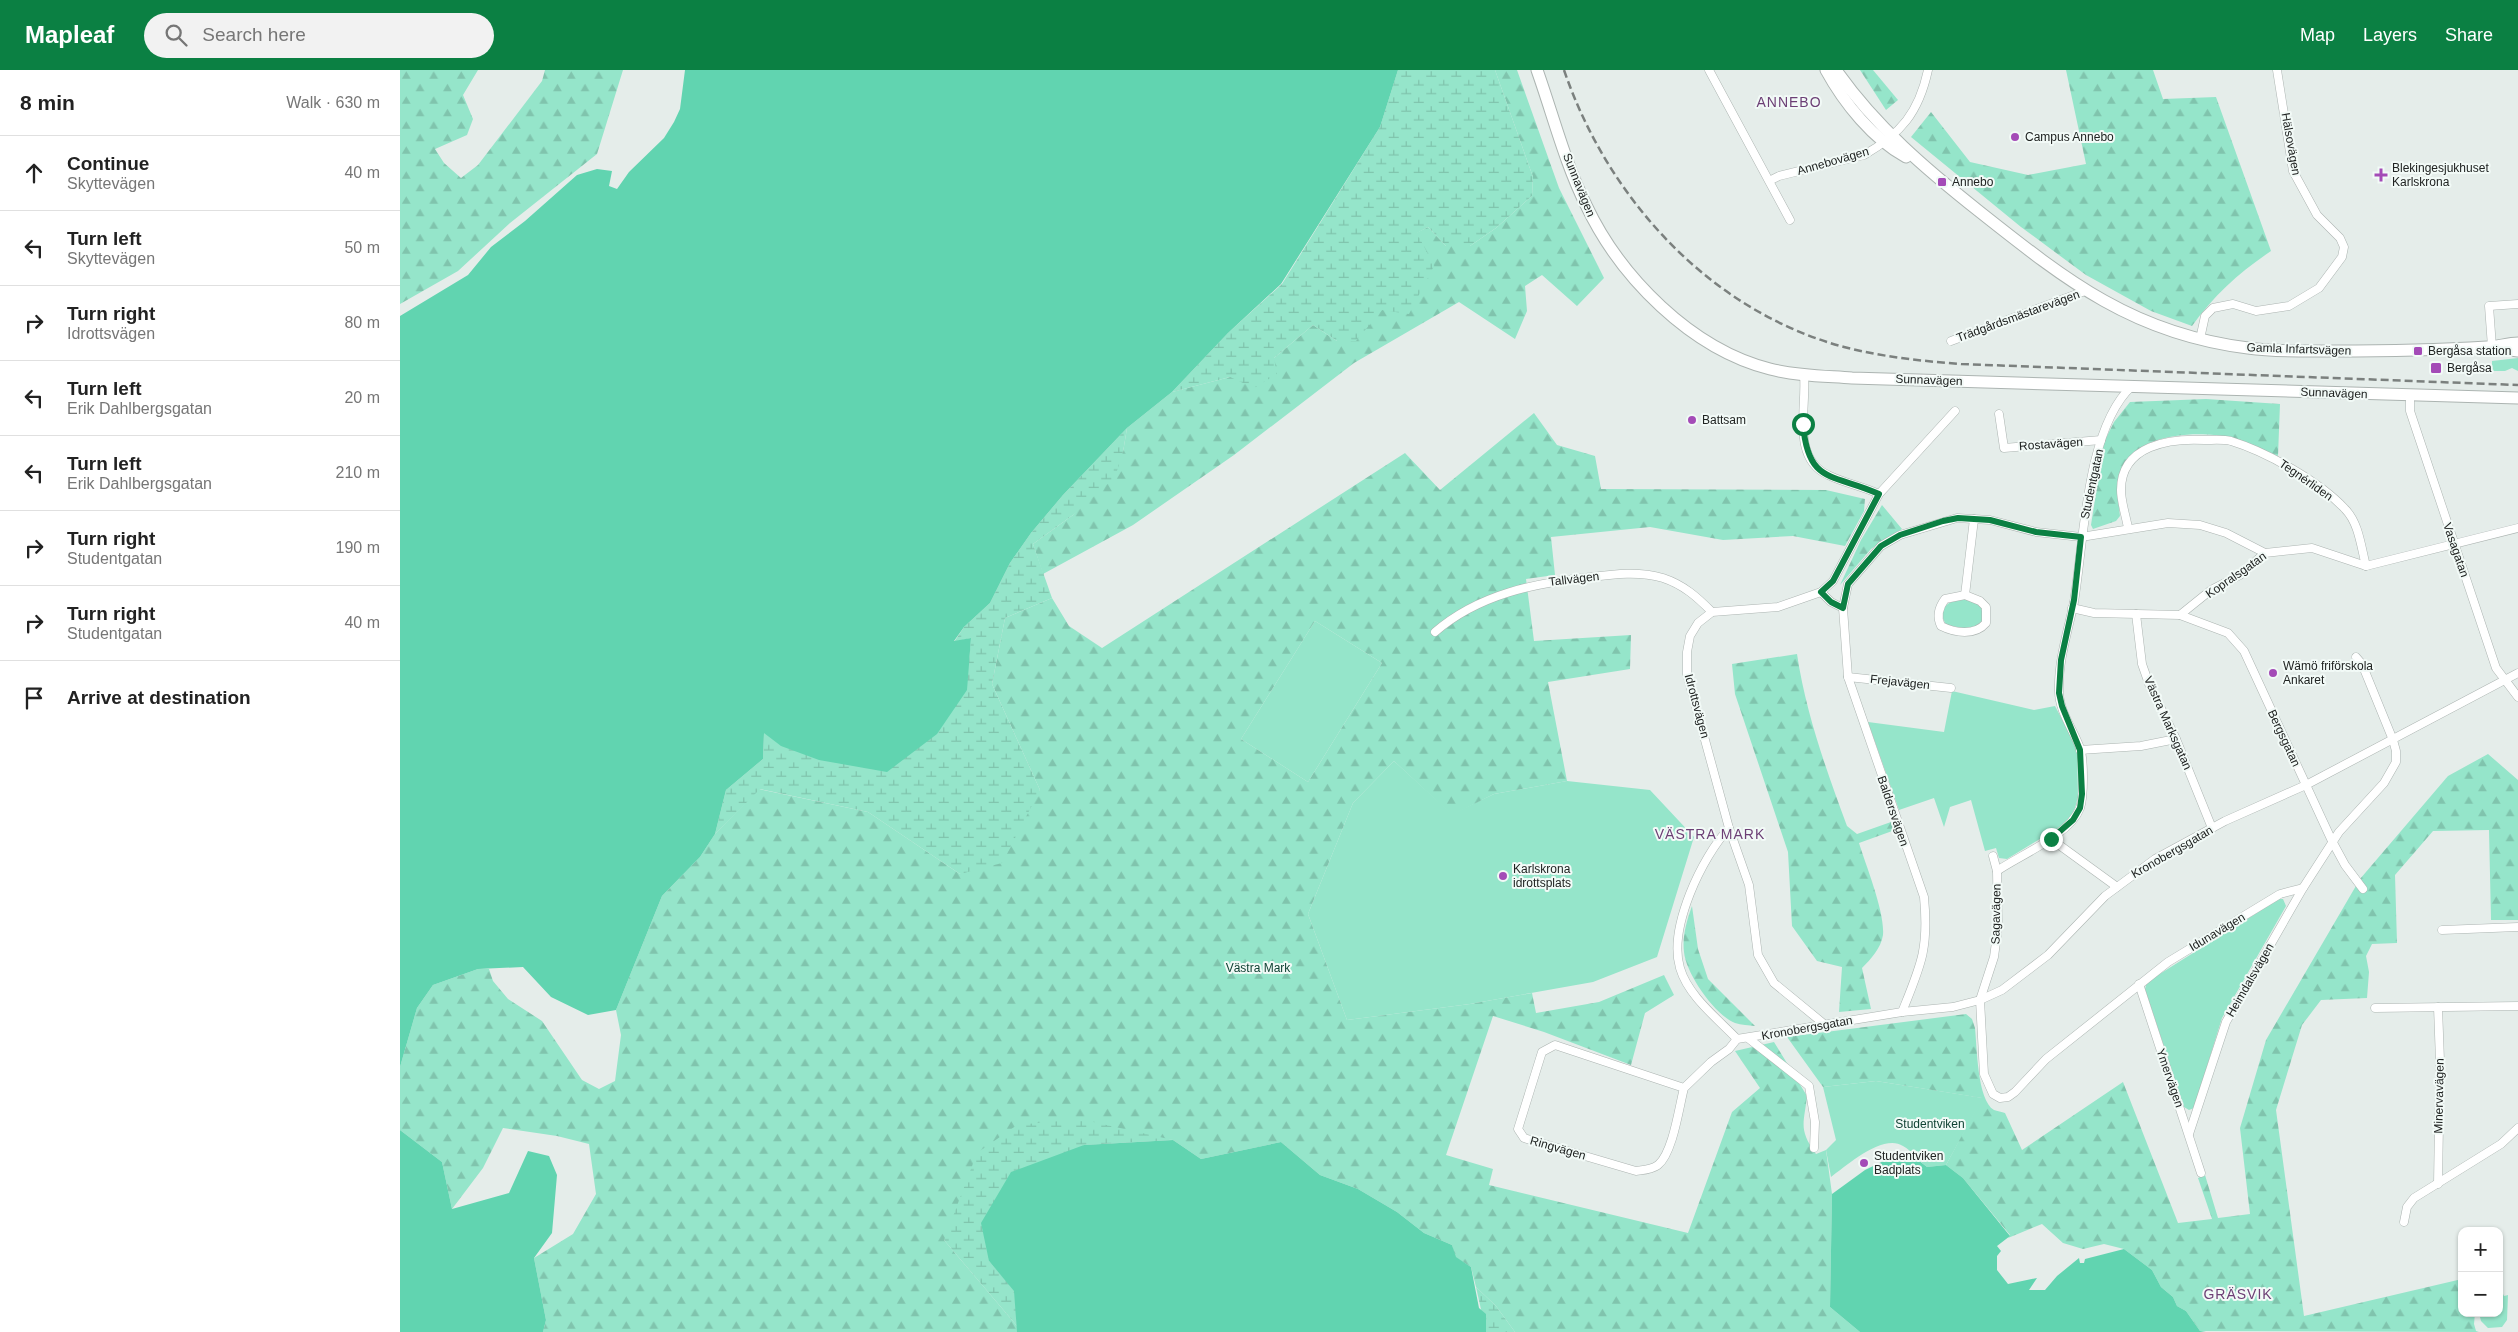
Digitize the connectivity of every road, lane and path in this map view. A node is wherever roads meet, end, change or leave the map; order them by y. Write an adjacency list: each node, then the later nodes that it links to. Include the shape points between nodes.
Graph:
1 (1537, 70): 17 (main road, Sunnavägen, via 1585,203 1600,232 1634,279 1681,323 1710,343 1769,369)
2 (1709, 70): 8 (street)
3 (1826, 70): 7 (main road, Gamla Infartsvägen, via 1855,112)
4 (1836, 70): 7 (main road, Gamla Infartsvägen)
5 (1928, 70): 7 (street, Annebovägen, via 1912,116)
6 (2277, 70): 12 (street, Hälsovägen, via 2294,171 2317,215 2340,238 2344,247 2342,257 2319,288 2289,306 2256,311 2233,304 2213,308 2205,316)
7 (1888, 138): 8 (street, Annebovägen, via 1864,155); 10 (main road, Gamla Infartsvägen, via 1900,154 1921,164 2034,255)
8 (1771, 180): 9 (street)
9 (1790, 220)
10 (2085, 291): 12 (main road, Gamla Infartsvägen, via 2146,322); 13 (street, Trädgårdsmästarevägen)
11 (2518, 304): 15 (street, via 2489,306)
12 (2200, 339): 15 (main road, Gamla Infartsvägen, via 2281,351)
13 (1951, 341)
14 (2518, 343): 15 (main road, Gamla Infartsvägen)
15 (2492, 347): 16 (main road, Gamla Infartsvägen)
16 (2518, 351)
17 (1804, 375): 18 (main road, Sunnavägen); 26 (street, via 1804,432 1811,461 1819,471)
18 (2132, 386): 19 (main road, Sunnavägen); 25 (street, Studentgatan, via 2112,410)
19 (2410, 396): 21 (main road, Sunnavägen); 31 (street, Vasagatan, via 2410,411)
20 (2518, 398): 21 (main road, Sunnavägen)
21 (2486, 399): 22 (main road, Sunnavägen)
22 (2518, 405)
23 (1955, 411): 26 (street)
24 (1999, 414): 25 (street, Rostavägen, via 2004,448)
25 (2101, 440): 30 (street, Studentgatan)
26 (1879, 494): 34 (street, via 1833,581)
27 (1974, 518): 30 (street, Baldersvägen, via 2036,532); 35 (street); 36 (street, Baldersvägen, via 1943,521 1900,535 1881,546 1848,584)
28 (2128, 528): 30 (street, Baldersvägen); 32 (street, Baldersvägen, via 2168,523 2200,525 2226,533); 33 (street, Tegnérliden, via 2121,490 2126,471 2135,457 2149,447 2169,441 2230,441 2276,459 2346,510 2354,523)
29 (2518, 528): 31 (street)
30 (2081, 537): 37 (street, Studentgatan)
31 (2454, 545): 33 (street); 45 (street, Vasagatan, via 2496,668)
32 (2265, 553): 33 (street, Kopralsgatan, via 2312,548); 40 (street, Kopralsgatan)
33 (2366, 566)
34 (1821, 592): 36 (street); 38 (street, via 1778,607)
35 (1965, 596): 35 (street, via 1946,599 1939,612 1941,626 1972,632 1980,630 1986,623 1986,607 1980,601)
36 (1843, 608): 44 (street, Baldersvägen)
37 (2072, 608): 39 (street, via 2094,613); 50 (street, Studentgatan, via 2061,660 2059,693)
38 (1712, 612): 41 (street, Tallvägen, via 1692,591 1662,578 1615,574 1542,582 1503,593 1451,618); 52 (street, Idrottsvägen, via 1690,636 1687,674)
39 (2136, 614): 40 (street); 48 (street, Västra Marksgatan, via 2142,664)
40 (2180, 615): 51 (street, Bergsgatan, via 2228,633 2244,651)
41 (1436, 632)
42 (2356, 657): 49 (street, via 2362,664)
43 (2518, 673): 45 (street, Kronobergsgatan)
44 (1848, 677): 46 (street, Frejavägen); 68 (street, Baldersvägen, via 1924,897 1927,931 1922,961)
45 (2504, 681): 47 (street, Vasagatan); 49 (street, Kronobergsgatan)
46 (1951, 688)
47 (2518, 697)
48 (2176, 739): 50 (street, via 2141,746); 53 (street, Västra Marksgatan)
49 (2393, 740): 51 (street, Kronobergsgatan); 55 (street, via 2396,762 2384,783)
50 (2080, 750): 54 (street, Studentgatan, via 2080,808 2073,820)
51 (2306, 785): 53 (street, Kronobergsgatan); 55 (street, Bergsgatan)
52 (1729, 828): 69 (street, Idrottsvägen, via 1749,885 1758,955 1774,983); 71 (street, via 1694,886 1683,915 1678,946 1680,969 1700,999)
53 (2212, 828): 58 (street, Kronobergsgatan, via 2155,859)
54 (2051, 839): 57 (street, Studentgatan); 58 (street)
55 (2332, 841): 59 (street); 60 (street, Bergsgatan)
56 (1993, 856): 57 (street, Sagavägen)
57 (1997, 871): 64 (street, Sagavägen, via 1998,927 1994,957)
58 (2116, 886): 64 (street, Kronobergsgatan, via 2048,955 2002,990)
59 (2302, 888): 63 (street, Idunavägen, via 2280,894 2168,962); 74 (street, Heimdalsvägen, via 2226,1022)
60 (2363, 889)
61 (2518, 927): 62 (street)
62 (2442, 930)
63 (2138, 984): 64 (street, Idunavägen, via 2046,1059 2015,1092 2000,1098 1993,1094 1984,1074); 74 (street, Ymervägen)
64 (1980, 1000): 68 (street, Kronobergsgatan, via 1953,1007)
65 (2518, 1006): 66 (street)
66 (2438, 1007): 67 (street); 77 (street, Minervavägen)
67 (2375, 1008)
68 (1902, 1012): 69 (street, Kronobergsgatan)
69 (1824, 1024): 70 (street, Kronobergsgatan)
70 (1748, 1038): 71 (street); 75 (street, via 1809,1086 1815,1122)
71 (1737, 1039): 72 (street)
72 (1684, 1088): 72 (street, Ringvägen, via 1555,1045 1542,1052 1518,1129 1524,1138 1636,1171 1648,1170 1667,1155)
73 (2518, 1128): 77 (street, via 2501,1144)
74 (2189, 1134): 76 (street, Ymervägen)
75 (1814, 1148)
76 (2201, 1173)
77 (2438, 1184): 78 (street, via 2414,1198 2407,1207)
78 (2404, 1222)

